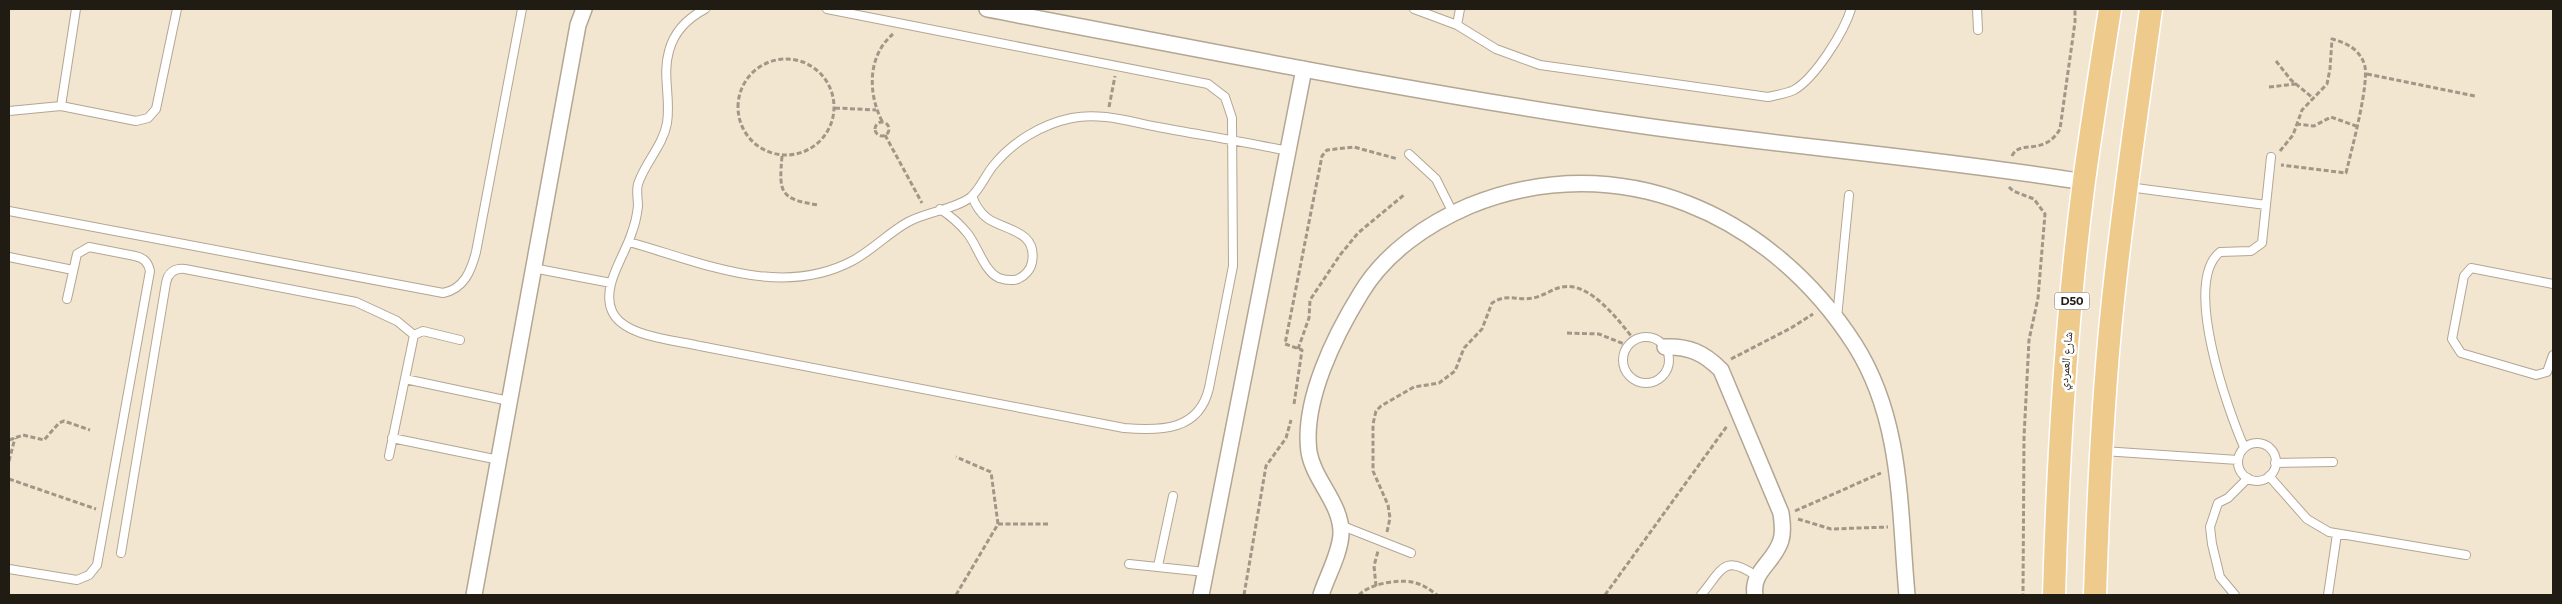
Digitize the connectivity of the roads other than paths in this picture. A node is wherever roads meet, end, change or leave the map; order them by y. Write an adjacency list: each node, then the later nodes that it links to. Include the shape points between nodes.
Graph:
1 (76, 9): 19 (lane)
2 (176, 9): 19 (lane, via 156,109 148,118 136,122)
3 (522, 9): 31 (lane, via 476,252 464,280 451,291 443,293)
4 (577, 9): 15 (street)
5 (584, 9): 15 (street)
6 (705, 9): 33 (lane, via 679,30 669,50 665,71 669,108 667,124 639,182 637,214)
7 (827, 9): 21 (lane, via 1208,84 1225,97 1230,107)
8 (987, 9): 18 (street)
9 (1414, 9): 16 (lane)
10 (1460, 9): 16 (lane)
11 (1851, 9): 16 (lane, via 1841,31 1805,82 1781,95 1768,96 1540,65 1496,50)
12 (1977, 9): 17 (lane)
13 (2110, 9): 25 (main road, شارع العمردي / D50)
14 (2151, 9): 26 (main road)
15 (578, 25): 35 (street)
16 (1457, 25)
17 (1978, 30)
18 (1304, 69): 22 (street); 25 (street, via 1627,124 2010,170)
19 (61, 106): 20 (lane)
20 (9, 111)
21 (1233, 140): 22 (lane); 28 (lane, via 1107,118 1073,118 1050,124 1028,135 994,164); 37 (lane, via 1233,266 1210,388 1199,412 1176,426 1124,428 631,331 612,311)
22 (1288, 151): 67 (street)
23 (1406, 156): 32 (lane, via 1436,179)
24 (2271, 160): 29 (lane)
25 (2084, 182): 75 (main road, شارع العمردي / D50, via 2065,368)
26 (2126, 187): 29 (lane); 50 (main road, via 2111,318)
27 (1849, 195): 40 (lane)
28 (972, 196): 30 (lane); 30 (lane, via 986,218 1014,229 1030,244 1032,264 1018,279 997,277 961,226)
29 (2266, 205): 49 (lane, via 2262,243 2251,251 2217,254 2206,286 2215,366)
30 (940, 209): 33 (lane, via 892,231 852,261 824,272 794,278 763,278 733,272)
31 (9, 211)
32 (1453, 213): 40 (street, via 1491,197 1532,188 1573,184 1615,185 1656,193 1695,205 1767,246 1798,274); 59 (street, via 1418,233 1388,259 1362,289 1330,351 1308,431 1310,455)
33 (630, 242): 37 (lane)
34 (9, 257): 36 (lane)
35 (533, 268): 37 (lane); 47 (street)
36 (73, 270): 39 (lane); 66 (lane, via 77,254 89,247 141,258 150,271 97,564 89,575 77,580)
37 (611, 283)
38 (2553, 284): 45 (lane, via 2479,268 2468,270 2464,276 2452,339 2461,353 2536,375)
39 (66, 299)
40 (1837, 320): 74 (street, via 1874,382 1892,434 1898,466)
41 (414, 335): 42 (lane, via 423,331); 46 (lane); 61 (lane, via 397,321 356,302 185,269 170,273)
42 (460, 340)
43 (1665, 347): 43 (lane, via 1669,360 1666,373 1655,382 1642,383 1630,376 1624,364 1626,351 1632,343 1648,338); 68 (street, via 1696,351 1716,365 1728,384 1784,514 1781,541 1775,554)
44 (2553, 354): 45 (lane)
45 (2550, 373)
46 (405, 380): 47 (lane); 48 (lane)
47 (509, 401): 52 (street)
48 (392, 438): 51 (lane); 52 (lane)
49 (2244, 447): 53 (lane); 55 (lane, via 2258,443 2265,445 2271,449)
50 (2101, 451): 53 (lane); 76 (main road)
51 (389, 456)
52 (498, 460): 69 (street)
53 (2238, 460): 57 (lane, via 2239,467)
54 (2333, 462): 55 (lane)
55 (2275, 463): 56 (lane)
56 (2269, 476): 57 (lane, via 2255,480); 60 (lane, via 2307,519)
57 (2248, 478): 77 (lane, via 2228,498 2218,503 2210,527 2220,577)
58 (1173, 496): 65 (lane)
59 (1340, 525): 62 (lane); 71 (street, via 1339,544)
60 (2337, 534): 63 (lane); 78 (lane)
61 (121, 553)
62 (1411, 553)
63 (2466, 555)
64 (1129, 564): 65 (lane)
65 (1158, 566): 67 (lane)
66 (9, 568)
67 (1205, 572): 70 (street)
68 (1756, 576): 72 (lane, via 1739,564 1732,564 1720,571); 73 (street)
69 (474, 595)
70 (1201, 595)
71 (1321, 595)
72 (1701, 595)
73 (1755, 595)
74 (1907, 595)
75 (2054, 595)
76 (2095, 595)
77 (2235, 595)
78 (2328, 595)

